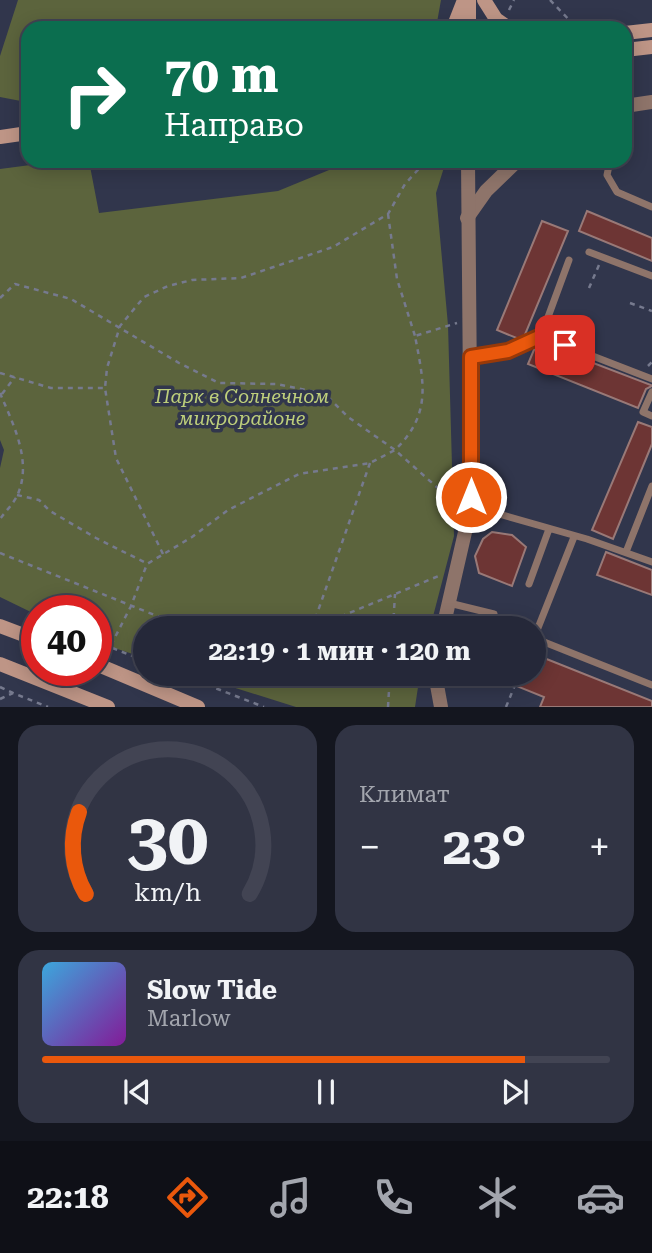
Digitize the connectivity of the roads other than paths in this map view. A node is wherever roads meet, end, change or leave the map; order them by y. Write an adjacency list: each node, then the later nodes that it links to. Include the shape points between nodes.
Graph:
1 (464, 0): 4 (main road)
2 (469, 0): 5 (main road)
3 (484, 0): 6 (main road, via 496,19)
4 (456, 21)
5 (469, 21)
6 (504, 21)
7 (652, 30): 8 (main road)
8 (632, 32)
9 (652, 47): 10 (main road)
10 (632, 49)
11 (652, 102): 12 (street)
12 (632, 105)
13 (21, 134): 14 (main road)
14 (0, 137)
15 (468, 168): 19 (street)
16 (510, 168): 19 (street)
17 (608, 168): 18 (lane, via 607,175 617,192)
18 (652, 206)
19 (467, 218): 24 (street)
20 (589, 252): 22 (lane)
21 (569, 260): 23 (lane)
22 (652, 276)
23 (541, 336): 24 (lane, via 508,351); 25 (lane)
24 (471, 357): 29 (street)
25 (652, 379)
26 (652, 392): 27 (lane, via 643,412)
27 (652, 416)
28 (652, 486): 32 (lane)
29 (471, 502): 30 (lane); 35 (street)
30 (549, 530): 31 (lane); 34 (lane)
31 (574, 537): 32 (lane); 38 (lane)
32 (626, 552): 33 (lane)
33 (652, 562)
34 (529, 584)
35 (449, 603): 36 (street); 37 (lane)
36 (446, 616)
37 (493, 616)
38 (543, 616)
39 (0, 626): 40 (main road)
40 (21, 634)
41 (546, 643): 44 (lane)
42 (0, 664): 46 (main road)
43 (112, 671): 47 (main road)
44 (652, 685)
45 (437, 686): 48 (street)
46 (108, 707)
47 (198, 707)
48 (440, 707)

